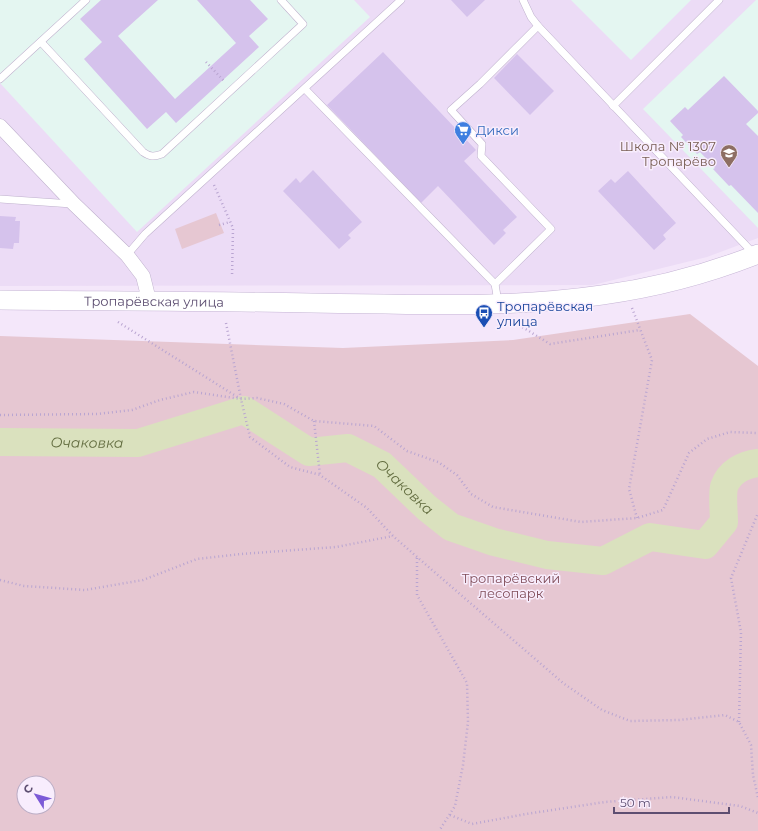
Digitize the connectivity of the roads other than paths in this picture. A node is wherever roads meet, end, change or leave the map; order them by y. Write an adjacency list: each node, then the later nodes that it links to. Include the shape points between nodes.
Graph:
1 (86, 0): 7 (lane)
2 (281, 0): 7 (lane, via 303,24 156,157 150,157 143,152)
3 (401, 0): 9 (lane)
4 (523, 0): 6 (lane)
5 (719, 0): 10 (lane)
6 (538, 26): 10 (lane); 16 (lane, via 451,110 482,144 481,156 551,229)
7 (40, 42): 8 (lane)
8 (0, 79)
9 (305, 89): 15 (lane, via 209,174 145,234); 16 (lane)
10 (613, 106): 14 (lane)
11 (0, 126): 13 (street)
12 (0, 198): 13 (lane)
13 (74, 204): 15 (street)
14 (757, 254): 19 (street, Тропарёвская улица, via 679,280 604,295)
15 (127, 255): 18 (street, via 143,276)
16 (495, 284): 19 (lane)
17 (0, 300): 18 (street, Тропарёвская улица)
18 (149, 300): 19 (street, Тропарёвская улица)
19 (498, 304)

